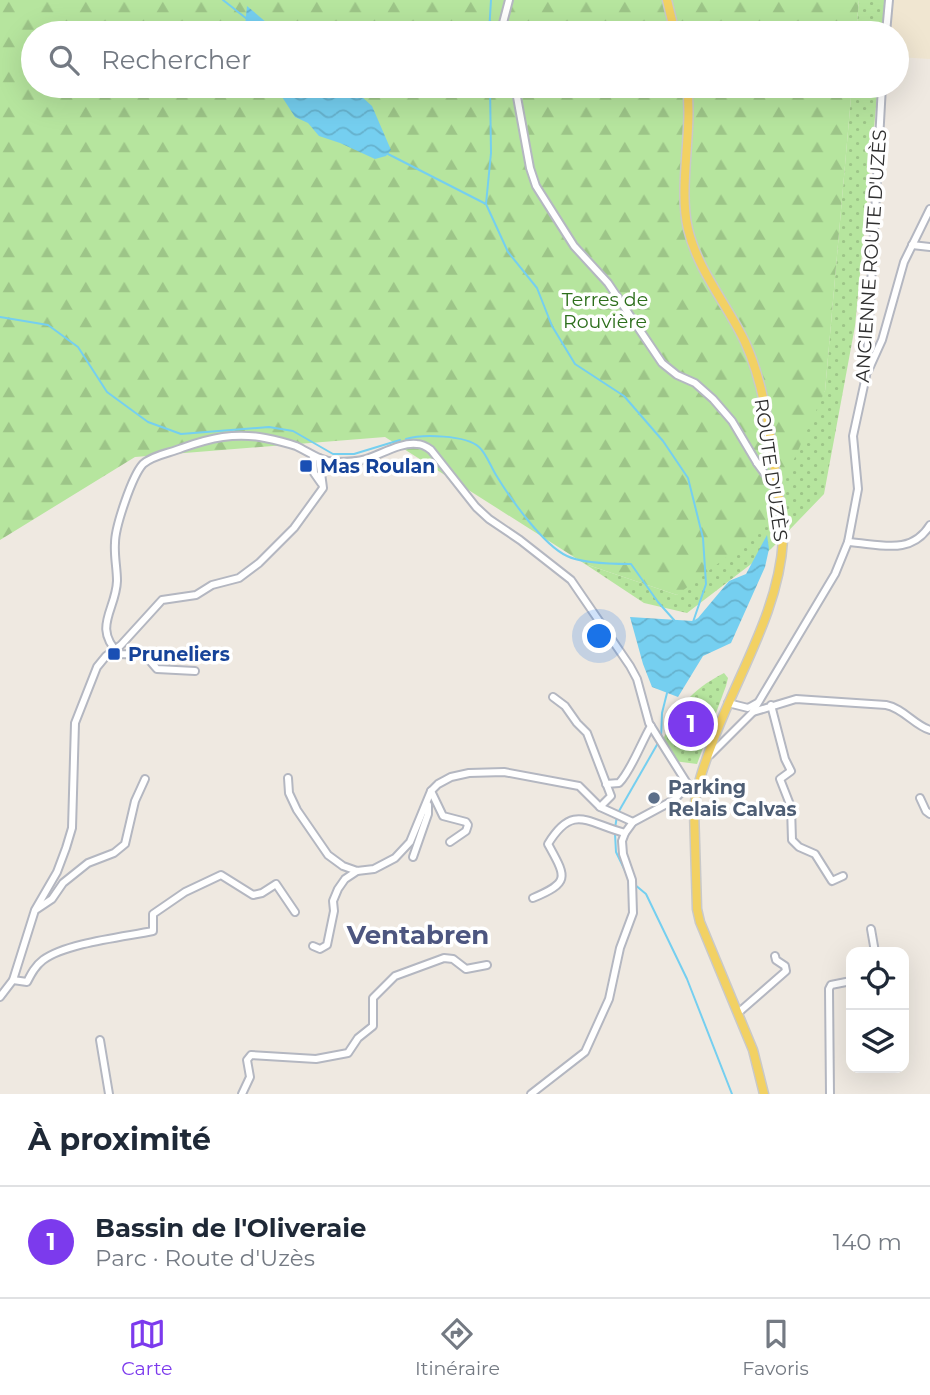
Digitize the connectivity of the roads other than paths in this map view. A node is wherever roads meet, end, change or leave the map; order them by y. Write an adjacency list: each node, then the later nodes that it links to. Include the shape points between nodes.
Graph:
1 (509, 0): 4 (street)
2 (667, 0): 5 (main road)
3 (889, 0): 6 (street)
4 (504, 21)
5 (672, 21)
6 (887, 21)
7 (517, 98): 16 (street, via 536,186 574,246 608,282 662,363 713,399)
8 (688, 98): 14 (main road, ROUTE D'UZÈS, via 687,227 704,270 755,366)
9 (881, 98): 13 (street, ANCIENNE ROUTE D'UZÈS)
10 (930, 209): 11 (street)
11 (912, 246): 12 (street); 13 (street)
12 (930, 247)
13 (866, 376): 21 (street, ANCIENNE ROUTE D'UZÈS, via 853,436 858,481)
14 (768, 430): 16 (street, via 766,461); 18 (main road, ROUTE D'UZÈS)
15 (316, 457): 22 (street, via 323,484 319,494 259,563 239,578 212,585 197,595 162,600); 22 (street, via 296,446 239,435 198,442 144,464 114,543 117,590 105,619); 32 (street, via 349,463 415,443 432,450 476,507 571,580 631,666)
16 (757, 463): 17 (street); 18 (street)
17 (763, 472): 18 (street); 19 (street)
18 (775, 472): 19 (main road, ROUTE D'UZÈS)
19 (778, 492): 26 (main road, ROUTE D'UZÈS, via 784,535 782,565)
20 (930, 525): 21 (street, via 911,544)
21 (848, 541): 25 (street, ANCIENNE ROUTE D'UZÈS, via 835,574)
22 (115, 651): 23 (street, via 145,655 157,669); 53 (street, via 97,667 75,723 72,828 57,872)
23 (195, 671)
24 (553, 697): 38 (street, via 587,733)
25 (758, 702): 28 (street); 29 (street, ANCIENNE ROUTE D'UZÈS)
26 (728, 703): 28 (street); 30 (main road, ROUTE D'UZÈS)
27 (772, 705): 29 (street); 34 (street, via 796,699 893,706); 51 (street, via 791,772 780,779 790,807 792,840 815,854 832,881)
28 (739, 708): 31 (street)
29 (752, 713): 31 (street, ANCIENNE ROUTE D'UZÈS)
30 (723, 716): 33 (street); 35 (main road, ROUTE D'UZÈS)
31 (743, 721): 33 (street, ANCIENNE ROUTE D'UZÈS)
32 (651, 726): 38 (street, via 626,776 619,783); 39 (street)
33 (737, 727): 35 (street, ANCIENNE ROUTE D'UZÈS)
34 (930, 730)
35 (707, 758): 41 (main road, ROUTE D'UZÈS)
36 (288, 778): 50 (street, via 297,810 328,855)
37 (145, 779): 53 (street, via 125,844 88,863 63,883 52,900)
38 (606, 784): 44 (street, via 611,796)
39 (687, 786): 41 (street); 46 (street, via 674,800)
40 (431, 791): 43 (street); 44 (street, via 451,777 504,772 579,786); 48 (street, via 443,816 468,825)
41 (695, 796): 63 (main road, ROUTE D'UZÈS, via 699,922)
42 (920, 798): 45 (street)
43 (428, 803): 49 (street); 50 (street, via 410,842 395,858 374,869)
44 (600, 807): 46 (street)
45 (930, 814)
46 (633, 822): 47 (street)
47 (625, 833): 52 (street, via 578,818 567,820 548,844 562,870 561,882); 67 (street, via 623,854 632,883 633,913 609,999 581,1057)
48 (450, 842)
49 (413, 857)
50 (357, 871): 56 (street, via 345,879 333,901 327,945)
51 (843, 876)
52 (533, 898)
53 (35, 910): 60 (street)
54 (296, 912): 60 (street, via 276,884 253,894 221,875 153,914 153,931 66,950 44,959 27,982)
55 (871, 929): 57 (street)
56 (313, 946)
57 (874, 947)
58 (775, 956): 63 (street, via 786,971)
59 (487, 965): 66 (street, via 466,969 444,958 395,976 373,998 373,1026 348,1053 316,1059 251,1055 247,1060 250,1077)
60 (13, 980): 62 (street)
61 (846, 982): 69 (street, via 828,989)
62 (0, 997)
63 (738, 1013): 68 (main road, ROUTE D'UZÈS)
64 (100, 1040): 65 (street)
65 (109, 1094)
66 (242, 1094)
67 (531, 1094)
68 (764, 1094)
69 (830, 1094)

